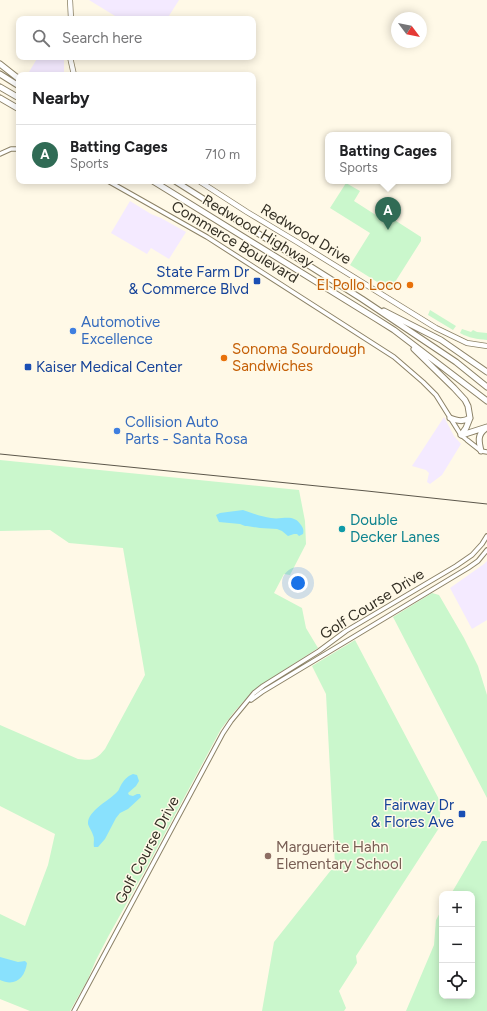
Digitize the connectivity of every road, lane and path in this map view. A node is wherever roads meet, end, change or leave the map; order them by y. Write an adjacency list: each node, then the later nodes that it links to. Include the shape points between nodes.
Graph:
1 (70, 0): 2 (main road)
2 (71, 16)
3 (71, 60): 5 (main road)
4 (0, 64): 7 (highway)
5 (73, 72)
6 (0, 74): 8 (highway)
7 (16, 77)
8 (16, 84)
9 (0, 87): 10 (highway)
10 (16, 96)
11 (0, 98): 12 (highway)
12 (16, 108)
13 (16, 149): 14 (street)
14 (0, 154)
15 (113, 184): 27 (street, Commerce Boulevard, via 207,237 394,356 436,395)
16 (155, 184): 20 (highway)
17 (158, 184): 20 (highway, Redwood Highway)
18 (180, 184): 21 (highway, Redwood Highway)
19 (204, 184): 23 (main road, Redwood Drive, via 436,328 472,345)
20 (186, 201): 22 (highway, Redwood Highway)
21 (362, 299): 24 (highway, via 441,340); 25 (highway, Redwood Highway, via 456,362)
22 (394, 330): 26 (highway, Redwood Highway); 28 (highway, via 465,400)
23 (487, 346)
24 (487, 372)
25 (487, 387)
26 (487, 401)
27 (450, 418): 28 (highway, via 461,421); 30 (street, Commerce Boulevard)
28 (470, 418): 30 (highway)
29 (486, 428): 30 (highway); 31 (highway, via 481,432 478,441)
30 (461, 435): 31 (street, Commerce Boulevard)
31 (484, 452)
32 (487, 536): 34 (street, Golf Course Drive, via 472,554 346,631 319,652 263,686)
33 (487, 550): 34 (street, Golf Course Drive, via 468,568)
34 (246, 703): 35 (street, Golf Course Drive, via 223,732)
35 (74, 1011)

